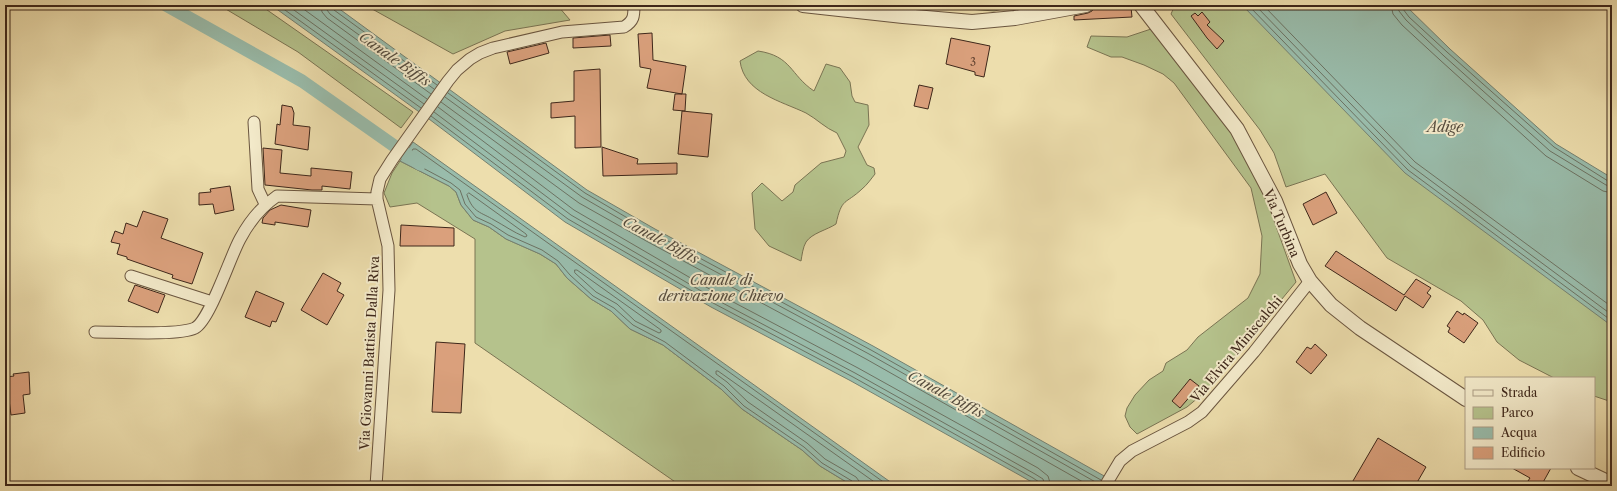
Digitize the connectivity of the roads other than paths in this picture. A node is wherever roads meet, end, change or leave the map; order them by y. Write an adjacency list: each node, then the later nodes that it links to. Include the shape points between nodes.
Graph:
1 (634, 5): 6 (street, Via Giovanni Battista Dalla Riva, via 631,23 624,27 562,32 493,48 470,59 448,80 392,160 380,179)
2 (803, 5): 3 (street, via 972,22 1016,18)
3 (1086, 5)
4 (1141, 5): 9 (street, Via Turbina, via 1237,129 1275,201 1300,264)
5 (254, 122): 7 (street, via 258,189)
6 (377, 199): 7 (street, via 277,196); 15 (street, Via Giovanni Battista Dalla Riva, via 388,246 389,290)
7 (265, 204): 10 (street, via 240,239)
8 (131, 276): 10 (street)
9 (1310, 281): 12 (street, Via Turbina, via 1331,305 1360,328); 16 (street, Via Elvira Miniscalchi, via 1202,412 1132,451 1120,461)
10 (212, 302): 11 (street, via 195,328 180,332)
11 (95, 332)
12 (1465, 398)
13 (1580, 469): 14 (street)
14 (1612, 484)
15 (376, 486)
16 (1105, 486)

